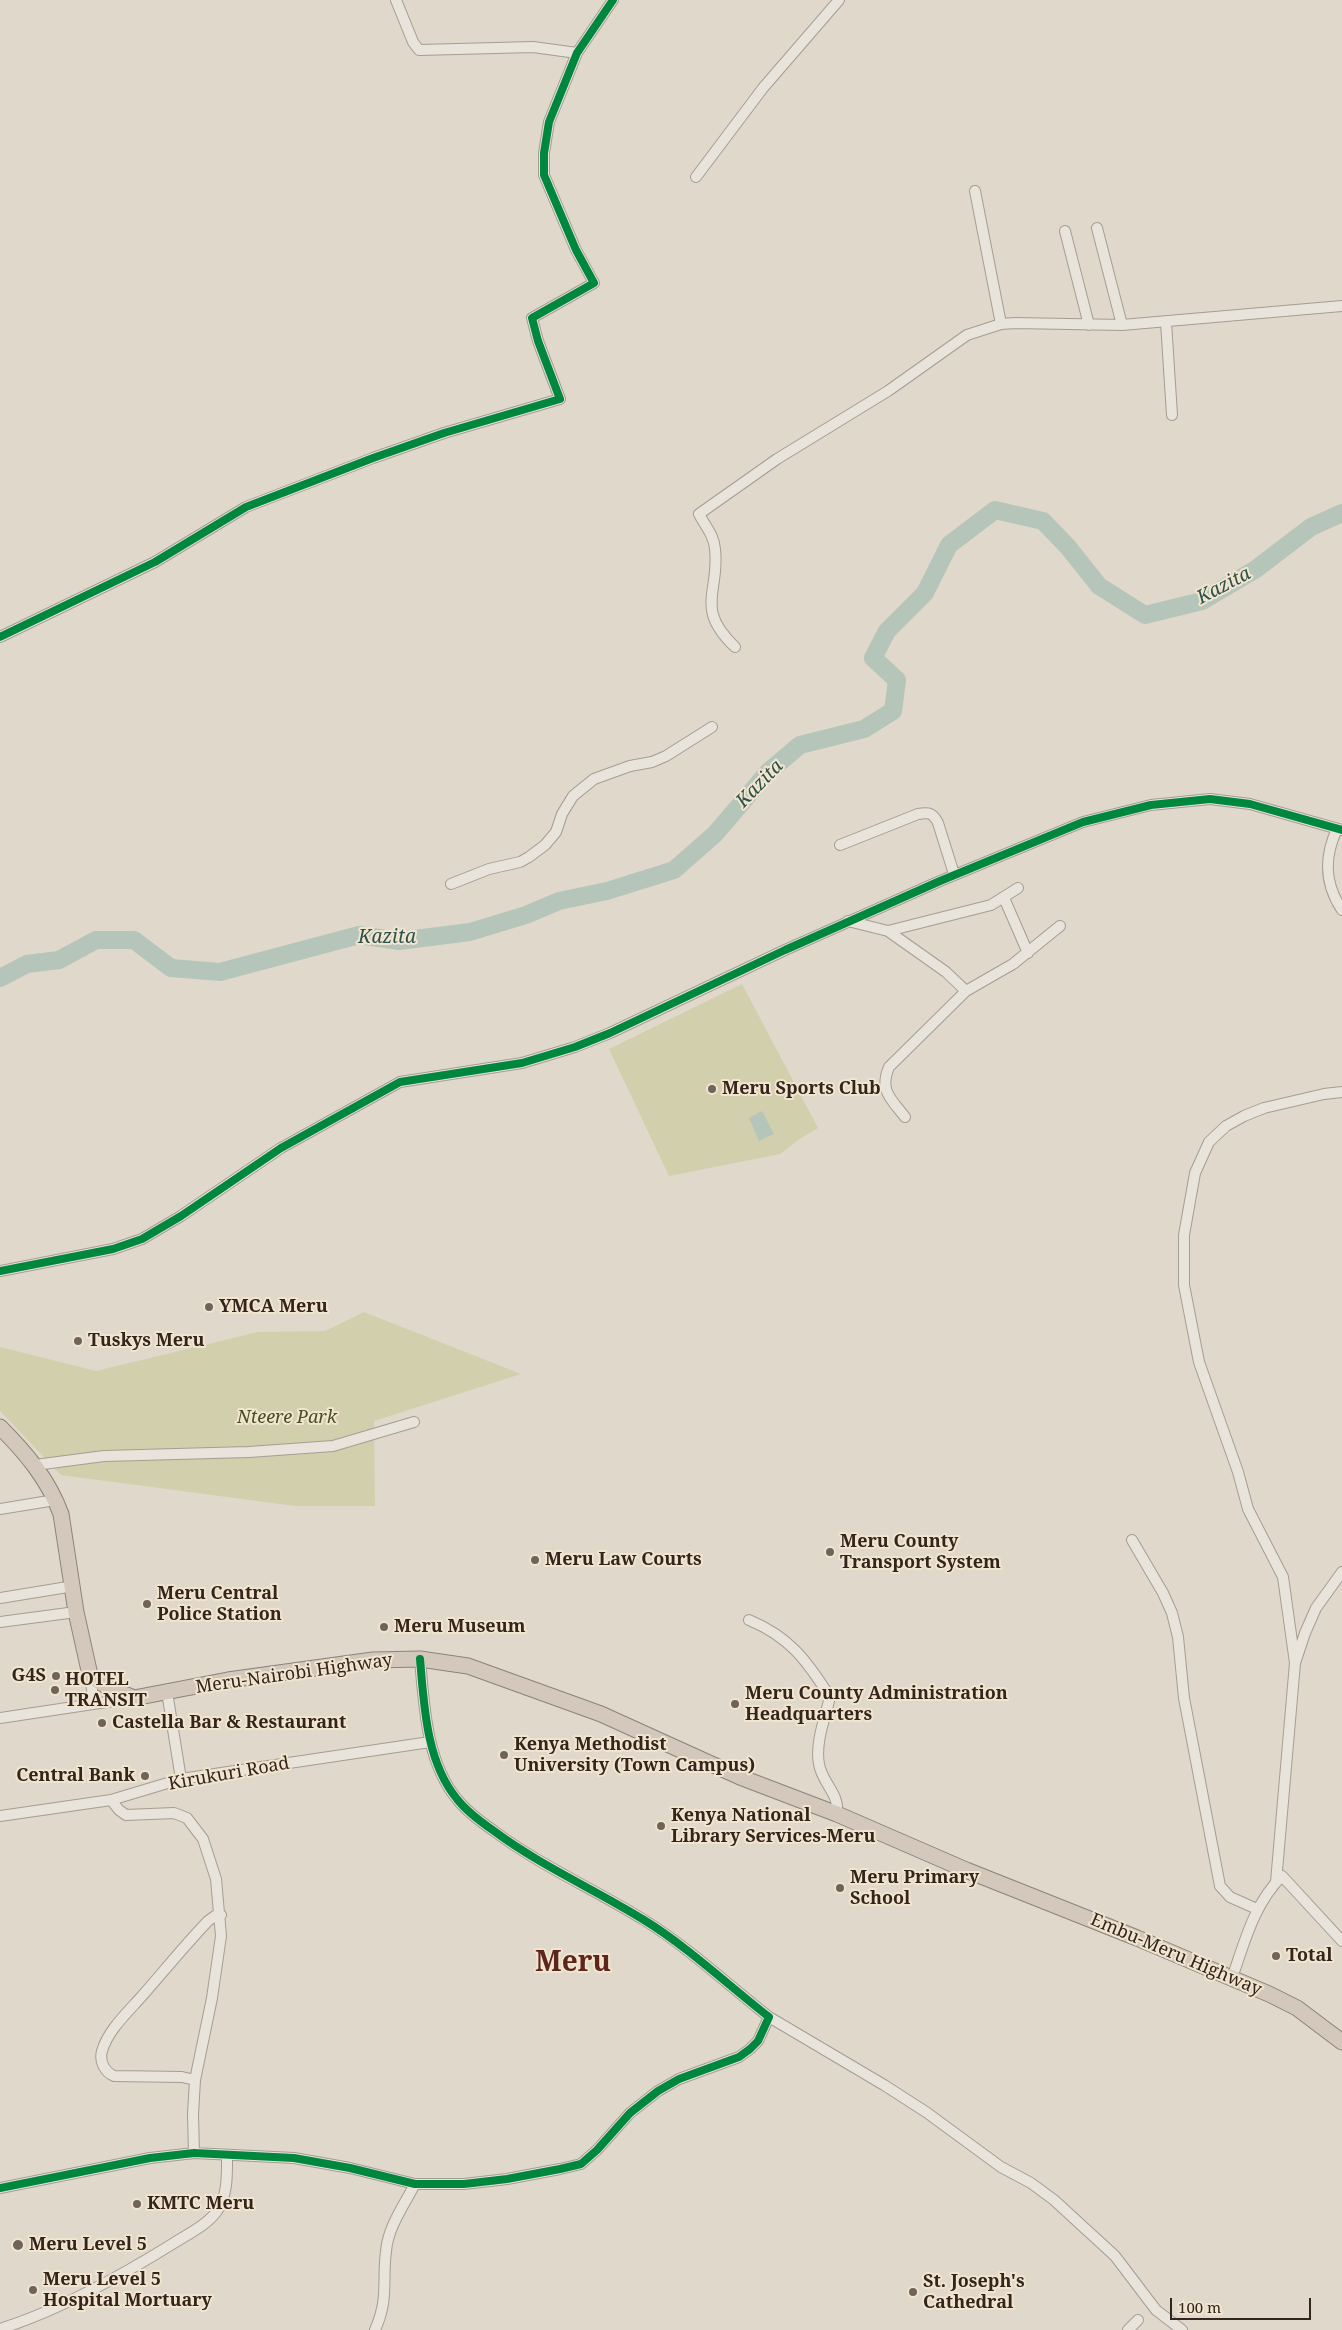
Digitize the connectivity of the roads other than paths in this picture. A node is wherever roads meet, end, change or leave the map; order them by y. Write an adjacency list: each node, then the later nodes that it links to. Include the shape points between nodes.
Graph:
1 (396, 0): 4 (street, via 419,50 533,47)
2 (613, 0): 4 (street)
3 (838, 0): 5 (street, via 763,88)
4 (577, 53): 15 (street, via 549,122 544,175 594,283 532,318 560,399 382,454 246,507 155,562)
5 (696, 177)
6 (975, 191): 11 (street)
7 (1097, 228): 13 (street)
8 (1065, 231): 12 (street)
9 (1342, 306): 10 (street)
10 (1166, 322): 13 (street); 14 (street)
11 (1002, 324): 12 (street); 16 (street, via 967,335 888,391 777,459 699,514 709,529 716,550 712,614)
12 (1089, 325): 13 (street)
13 (1122, 325)
14 (1172, 415)
15 (0, 637)
16 (735, 647)
17 (712, 727): 21 (street, via 666,756 594,779 573,796 552,838 529,857)
18 (1339, 830): 20 (street, via 1250,804 1196,799 1151,805 1083,822); 24 (street, via 1327,854 1336,901)
19 (840, 845): 20 (street, via 927,812 938,822)
20 (954, 874): 25 (street)
21 (450, 884)
22 (1018, 888): 23 (street)
23 (1004, 898): 27 (street, via 973,910); 28 (street)
24 (1342, 910)
25 (848, 921): 27 (street); 32 (street, via 574,1047 522,1063 400,1082 281,1148 142,1239 113,1249)
26 (1060, 926): 28 (street)
27 (888, 931): 29 (street, via 946,972)
28 (1028, 952): 29 (street, via 1002,972)
29 (966, 991): 31 (street, via 889,1067 884,1084 888,1095)
30 (1342, 1092): 46 (street, via 1264,1108 1226,1126 1209,1142 1195,1172 1184,1235 1184,1285 1199,1362 1248,1509 1283,1576)
31 (905, 1117)
32 (0, 1271)
33 (414, 1422): 35 (street, via 333,1446 104,1456)
34 (0, 1427): 35 (highway)
35 (35, 1465): 36 (highway)
36 (56, 1500): 37 (street); 40 (highway)
37 (0, 1509)
38 (1132, 1540): 59 (street, via 1172,1613 1178,1637 1184,1698 1220,1886 1230,1897)
39 (1342, 1572): 46 (street, via 1316,1608)
40 (74, 1586): 41 (street); 42 (highway)
41 (0, 1598)
42 (76, 1612): 44 (street); 47 (highway)
43 (749, 1620): 55 (street, via 769,1628 789,1643 808,1662 830,1697 817,1752 819,1766 837,1798)
44 (0, 1622)
45 (420, 1659): 48 (highway, Meru-Nairobi Highway, via 373,1660); 52 (street); 55 (highway, Meru-Nairobi Highway, via 468,1666 508,1679 601,1714 740,1777)
46 (1295, 1663): 57 (street)
47 (90, 1675): 49 (highway, via 109,1688); 50 (street)
48 (167, 1692): 49 (highway, Meru-Nairobi Highway); 53 (street)
49 (134, 1698): 50 (street)
50 (94, 1704): 51 (street)
51 (0, 1718)
52 (430, 1742): 53 (street, Kirukuri Road); 63 (street, via 456,1799 479,1820 516,1848 646,1921)
53 (181, 1779): 54 (street, Kirukuri Road)
54 (111, 1800): 56 (street, Kirukuri Road); 60 (street, via 126,1814 174,1813 194,1825 203,1839 216,1880)
55 (837, 1814): 58 (highway, Meru-Nairobi Highway)
56 (0, 1816)
57 (1279, 1879): 59 (street); 61 (street)
58 (1002, 1884): 62 (highway, Embu-Meru Highway)
59 (1257, 1909): 62 (street)
60 (221, 1915): 65 (street, via 216,1974); 65 (street, via 208,1921 173,1959 119,2022 102,2053 103,2066 114,2076)
61 (1342, 1941)
62 (1232, 1978): 64 (highway, Embu-Meru Highway, via 1297,2008)
63 (768, 2017): 68 (street, via 758,2041 750,2049 658,2091 630,2113 580,2164 507,2179 464,2184); 74 (street, via 884,2085 1000,2167 1031,2183 1054,2200 1115,2256 1156,2310)
64 (1342, 2042)
65 (195, 2080): 66 (street, via 192,2114)
66 (194, 2153): 67 (street); 69 (street, via 150,2158)
67 (227, 2156): 68 (street, via 294,2158); 71 (street, via 225,2192 217,2211 196,2229 128,2272)
68 (416, 2184): 72 (street, via 391,2229 385,2267 385,2302)
69 (0, 2188)
70 (1138, 2320): 73 (street)
71 (0, 2329)
72 (375, 2330)
73 (1128, 2330)
74 (1182, 2330)

